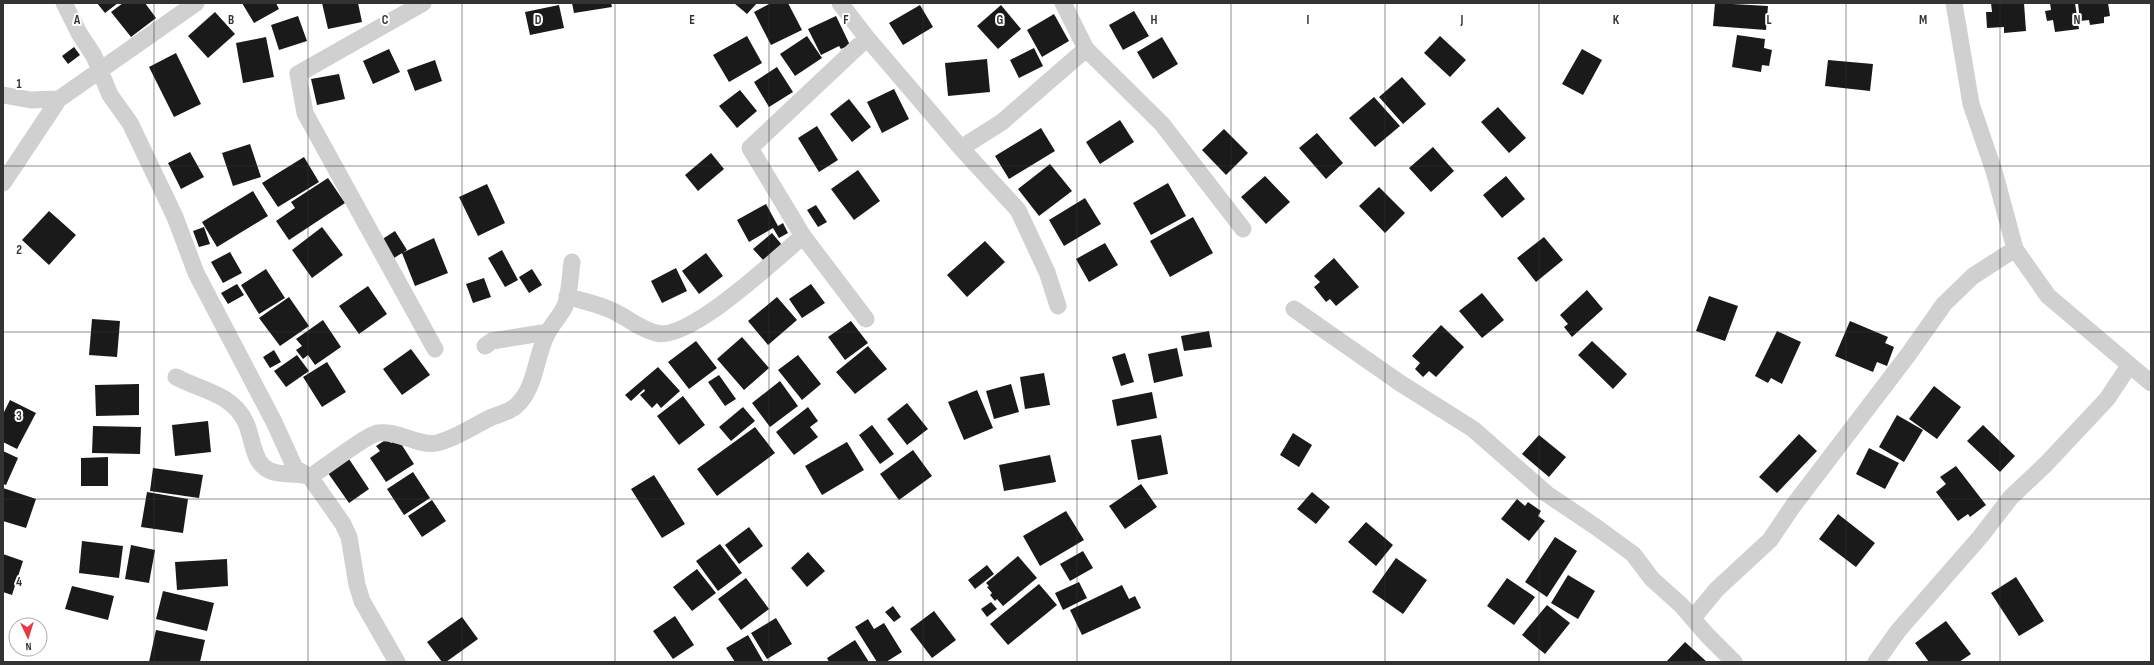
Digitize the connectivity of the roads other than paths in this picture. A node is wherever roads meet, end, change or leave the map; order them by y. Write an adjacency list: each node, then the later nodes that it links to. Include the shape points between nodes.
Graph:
1 (64, 3): 9 (street)
2 (196, 3): 9 (street)
3 (423, 3): 24 (street, via 298,74 305,113)
4 (840, 3): 7 (street)
5 (1063, 3): 8 (street)
6 (1954, 3): 16 (street, via 1971,104 1994,171)
7 (867, 38): 12 (street); 15 (street, via 750,148)
8 (1086, 49): 12 (street, via 1002,122); 14 (street, via 1162,124)
9 (102, 71): 11 (street); 28 (street, via 110,95 130,123 176,217 196,273 295,468)
10 (3, 95): 11 (street, via 31,100)
11 (59, 99): 13 (street)
12 (961, 148): 19 (street, via 1018,210 1047,272)
13 (3, 183)
14 (1243, 229)
15 (803, 236): 18 (street, via 708,314 683,329 666,335 641,328 614,311); 21 (street)
16 (2015, 249): 25 (street, via 2048,296); 29 (street, via 1973,276 1944,304 1770,540 1718,589)
17 (572, 262): 18 (street)
18 (567, 296): 22 (street, via 564,307)
19 (1058, 306)
20 (1294, 309): 29 (street, via 1400,383 1472,429 1546,494 1633,554 1652,579)
21 (866, 319)
22 (548, 332): 23 (street, via 492,341); 28 (street, via 530,386 516,406 459,436 436,443 424,443 392,433 377,432)
23 (485, 346)
24 (435, 349)
25 (2129, 366): 27 (street); 32 (street, via 2107,399 2011,497 1981,536 1898,631)
26 (176, 377): 28 (street, via 194,387 204,388 229,403 244,419 263,466 274,472 301,473)
27 (2151, 383)
28 (310, 477): 30 (street, via 343,524 349,537 362,601)
29 (1693, 618): 31 (street)
30 (396, 662)
31 (1734, 662)
32 (1876, 662)

